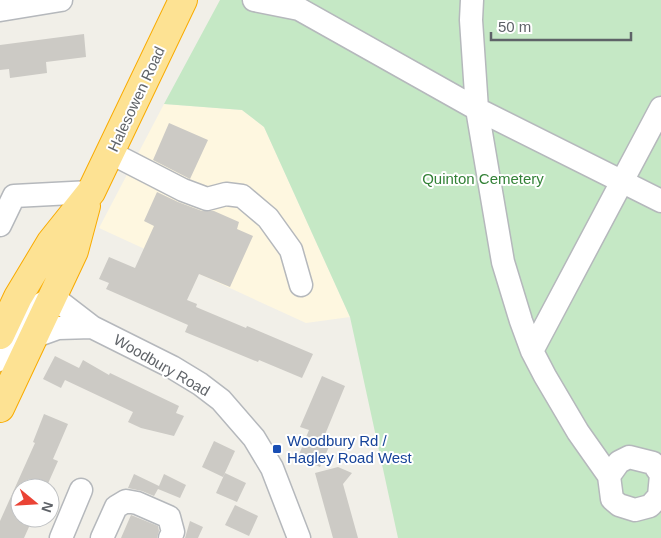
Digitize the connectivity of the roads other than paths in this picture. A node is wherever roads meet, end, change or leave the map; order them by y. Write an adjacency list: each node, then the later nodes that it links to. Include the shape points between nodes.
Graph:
1 (61, 0): 5 (street)
2 (183, 0): 8 (highway, Halesowen Road)
3 (254, 0): 7 (street, via 299,9)
4 (472, 0): 7 (street)
5 (0, 10)
6 (661, 108): 9 (street)
7 (477, 109): 9 (street); 18 (street, via 503,262)
8 (110, 154): 10 (highway, Halesowen Road); 13 (street, via 207,199 226,194 242,196 268,218 291,250)
9 (623, 181): 11 (street); 18 (street)
10 (90, 195): 12 (street, via 14,196); 14 (highway, Halesowen Road, via 74,250); 15 (highway, Halesowen Road, via 51,242)
11 (661, 201)
12 (0, 225)
13 (302, 285)
14 (53, 296): 15 (highway, Halesowen Road); 16 (street, Woodbury Road)
15 (25, 316): 16 (street, Woodbury Road, via 58,328); 17 (highway); 19 (street); 20 (highway)
16 (92, 327): 27 (street, Woodbury Road, via 172,367 221,400 254,438 272,468)
17 (0, 335)
18 (532, 351): 21 (street, via 578,432)
19 (0, 360)
20 (0, 408)
21 (609, 476): 23 (street, via 612,499 620,506); 23 (street, via 619,462 629,457 653,463 661,476)
22 (81, 490): 24 (street)
23 (655, 510)
24 (61, 538)
25 (102, 538): 26 (street, via 116,507 126,501 169,517 173,532)
26 (170, 538)
27 (299, 538)

